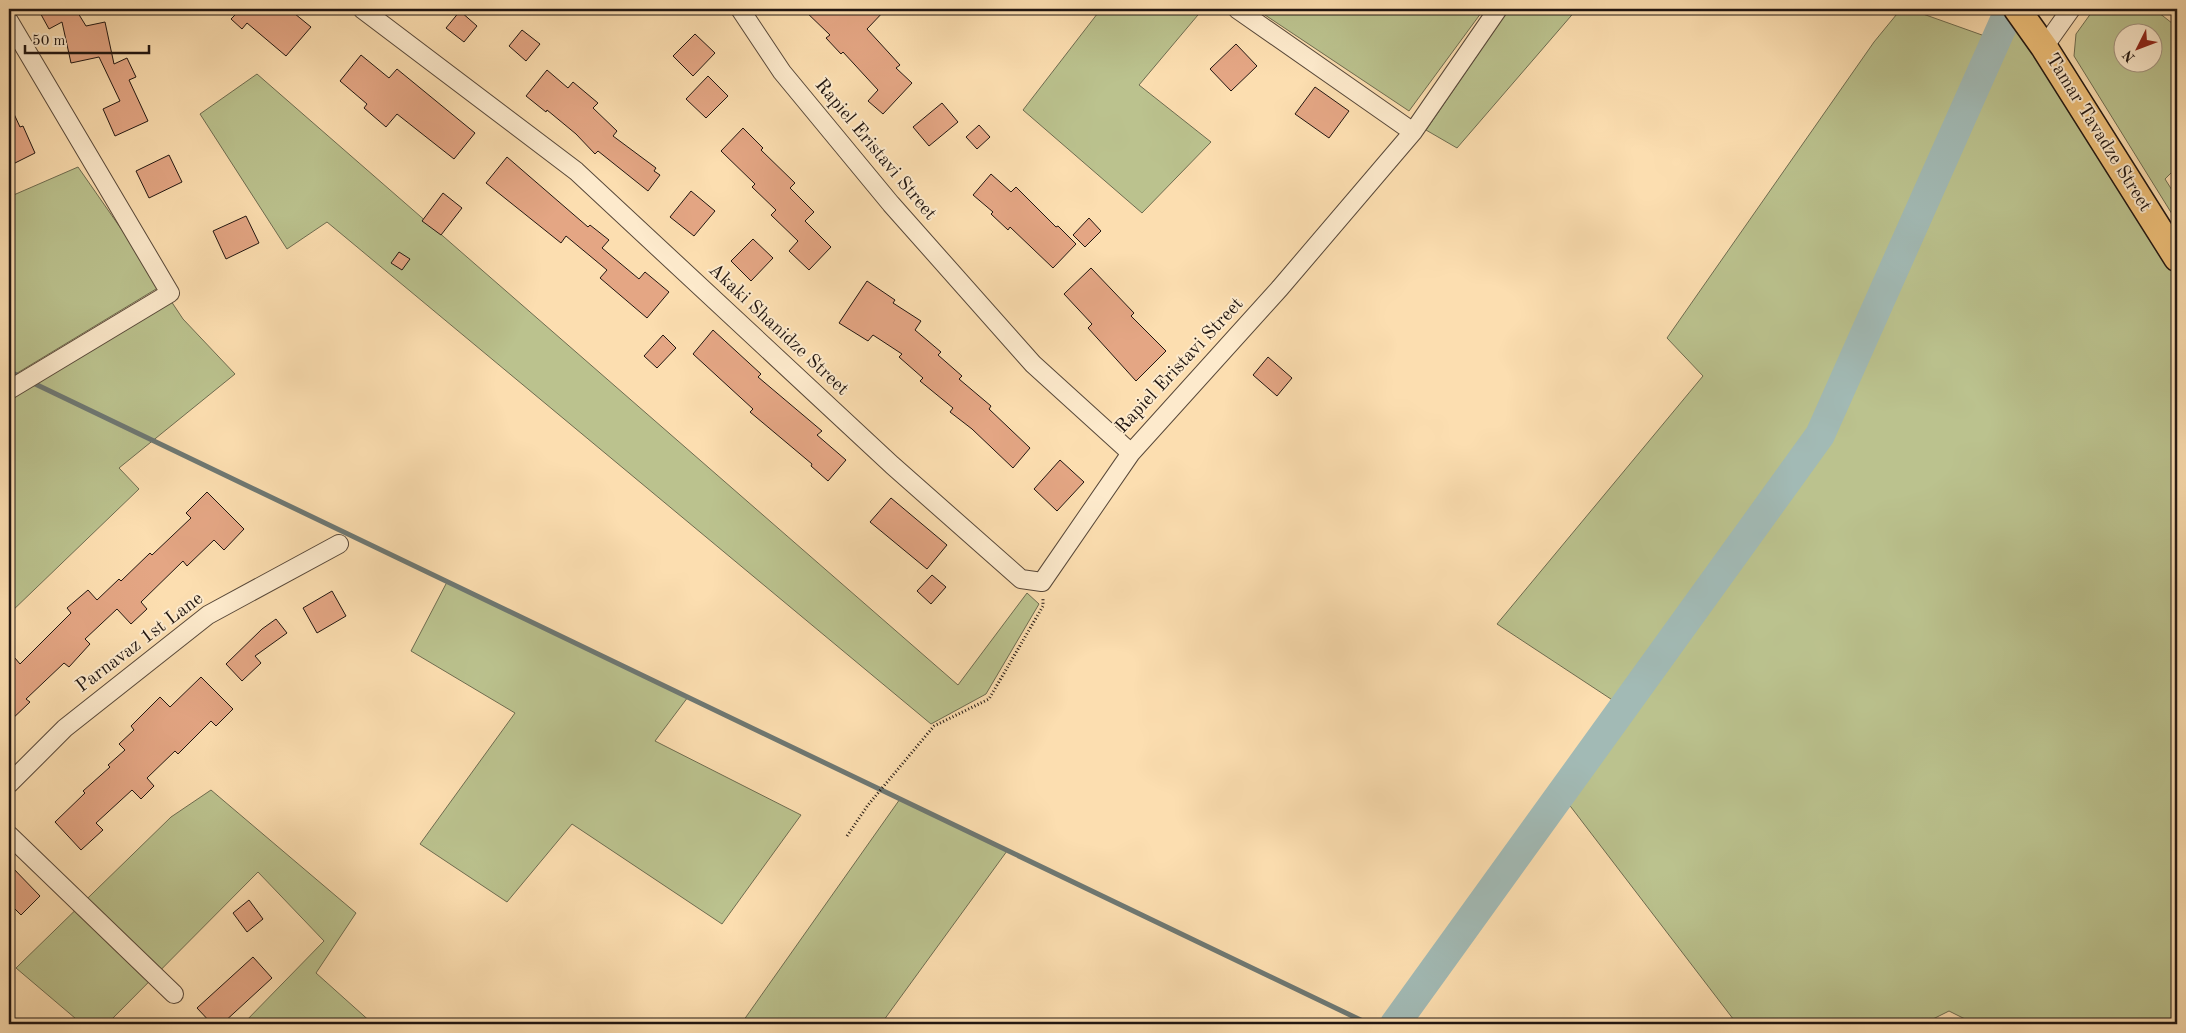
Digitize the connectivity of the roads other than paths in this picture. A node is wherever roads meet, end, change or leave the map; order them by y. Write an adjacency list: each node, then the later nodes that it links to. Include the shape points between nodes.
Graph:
1 (362, 9): 12 (street, Akaki Shanidze Street, via 576,171 892,465 1021,579 1042,582)
2 (740, 9): 12 (street, Rapiel Eristavi Street, via 782,72 891,204 1033,364)
3 (1237, 9): 9 (street)
4 (1498, 9): 9 (street, Rapiel Eristavi Street)
5 (2017, 9): 8 (highway, Tamar Tavadze Street)
6 (2071, 9): 8 (street)
7 (9, 21): 11 (street, via 170,292)
8 (2044, 47): 10 (highway, Tamar Tavadze Street)
9 (1413, 132): 12 (street, Rapiel Eristavi Street, via 1280,288)
10 (2177, 258)
11 (20, 383)
12 (1131, 453)
13 (339, 544): 14 (street, Parnavaz 1st Lane, via 208,615 65,728)
14 (9, 784)
15 (9, 835): 16 (street)
16 (174, 994)

